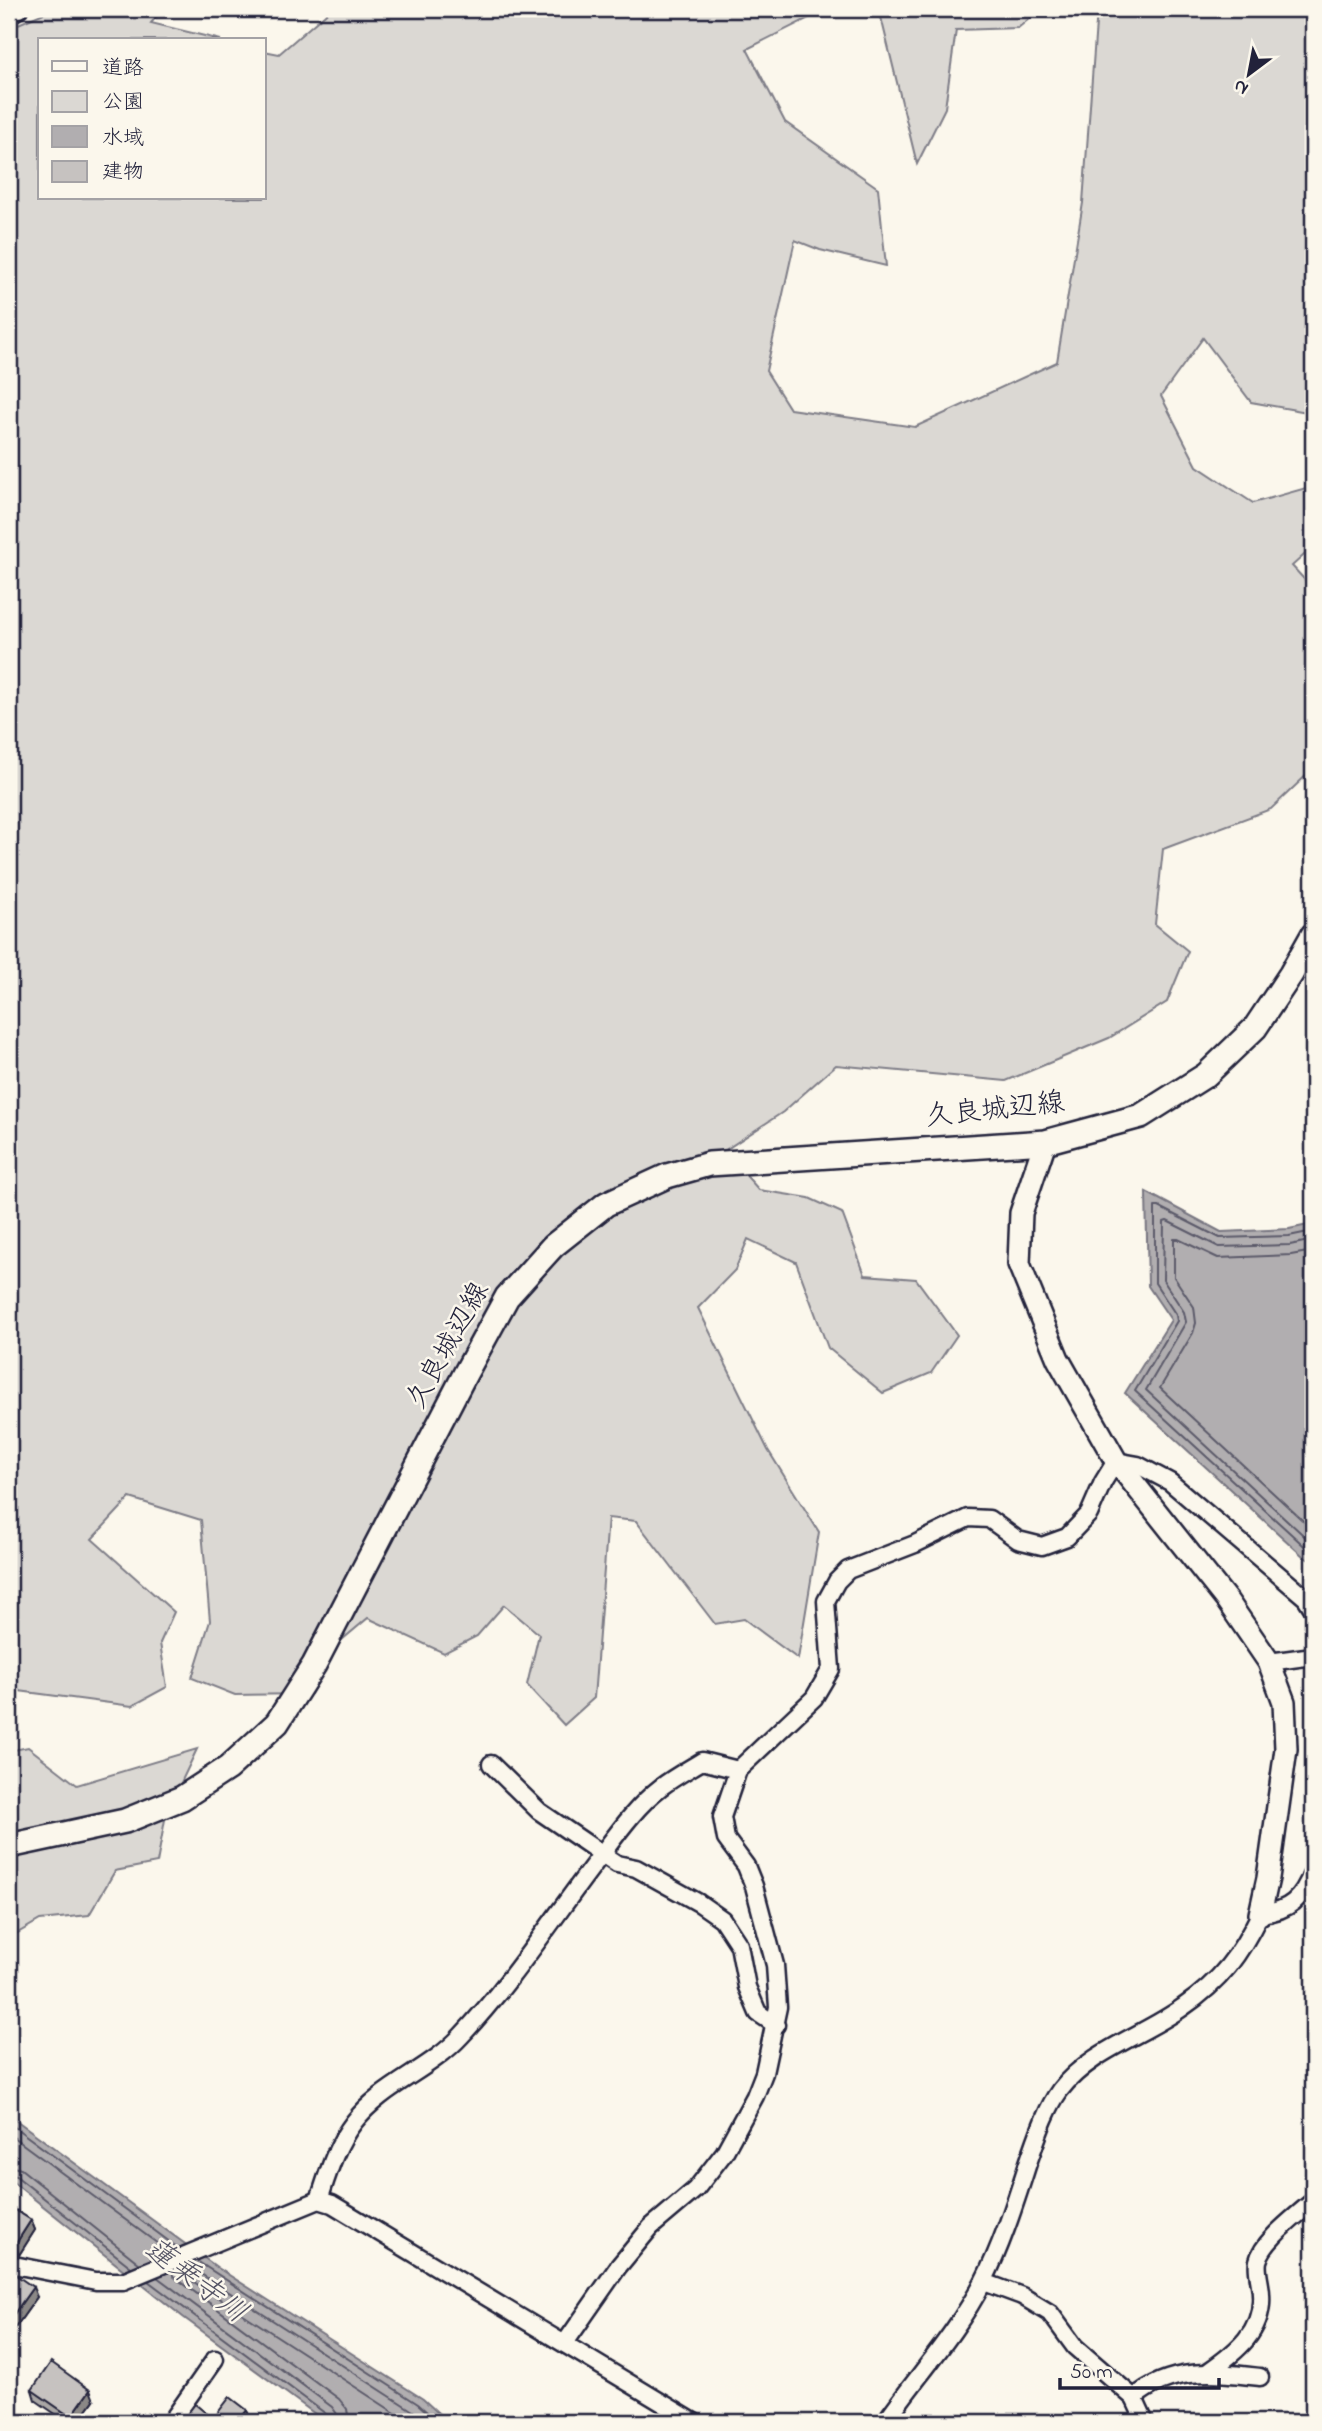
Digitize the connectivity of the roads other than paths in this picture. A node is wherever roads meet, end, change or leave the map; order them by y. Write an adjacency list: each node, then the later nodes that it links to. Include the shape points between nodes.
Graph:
1 (19, 9): 2 (street)
2 (9, 15)
3 (1313, 935): 4 (main road, 久良城辺線, via 1255,1028 1206,1075 1141,1116)
4 (1045, 1142): 5 (street, via 1021,1213 1019,1264 1058,1359); 11 (main road, 久良城辺線, via 709,1164 667,1176 606,1204 554,1245 507,1297 314,1665 277,1723 228,1768 183,1798 125,1821)
5 (1116, 1461): 6 (street, via 1138,1465 1170,1482 1306,1598); 8 (street, via 1228,1602); 10 (street, via 1089,1514 1067,1536 1042,1546 1018,1540 989,1519 968,1518 848,1570 826,1601 831,1669 814,1698)
6 (1313, 1609)
7 (1313, 1656): 8 (street)
8 (1269, 1662): 14 (street, via 1284,1702 1286,1749)
9 (492, 1764): 12 (street, via 539,1811)
10 (738, 1770): 12 (street, via 702,1760 661,1787); 15 (street, via 722,1817 726,1839 754,1886 775,1965)
11 (9, 1846)
12 (602, 1854): 15 (street, via 617,1864 636,1868 722,1919 738,1945 758,2013); 16 (street, via 462,2036 354,2121 337,2150)
13 (1313, 1871): 14 (street, via 1305,1892 1281,1912)
14 (1260, 1914): 19 (street, via 1242,1950 1213,1984 1182,2008 1077,2070 1059,2092 1041,2126)
15 (776, 2025): 20 (street, via 755,2096 724,2153 696,2189 650,2227)
16 (319, 2200): 18 (street, via 123,2281 96,2281); 20 (street)
17 (1313, 2201): 22 (street, via 1265,2246 1257,2263 1262,2297 1256,2326 1236,2352)
18 (9, 2264)
19 (984, 2282): 24 (street, via 1050,2313 1075,2347); 27 (street)
20 (565, 2343): 26 (street)
21 (215, 2359): 25 (street)
22 (1209, 2371): 23 (street); 24 (street, via 1164,2379)
23 (1260, 2378)
24 (1134, 2398): 28 (street)
25 (171, 2422)
26 (694, 2422)
27 (886, 2422)
28 (1145, 2422)

